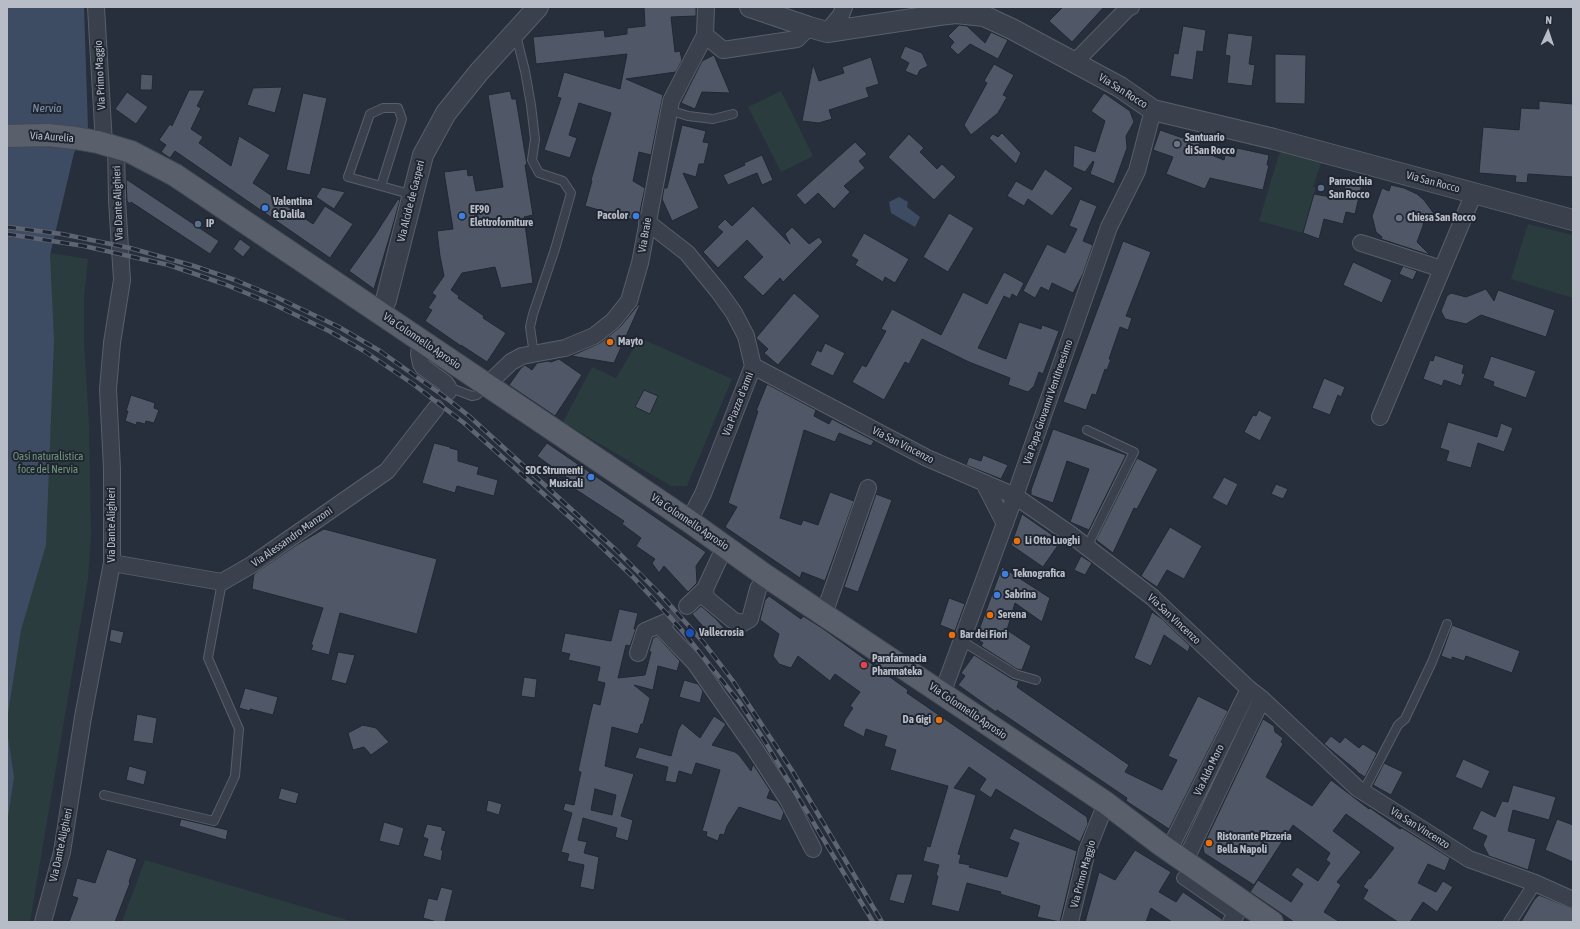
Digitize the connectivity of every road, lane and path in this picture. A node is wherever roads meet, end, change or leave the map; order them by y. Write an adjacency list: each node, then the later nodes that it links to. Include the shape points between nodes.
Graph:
1 (96, 7): 16 (street, Via Primo Maggio)
2 (538, 7): 9 (street, Via Alcide de Gasperi)
3 (706, 7): 10 (street, Via Braie)
4 (750, 7): 8 (street, Via San Rocco)
5 (844, 7): 8 (street, via 841,15)
6 (1131, 7): 11 (street)
7 (940, 11): 8 (street, Via San Rocco); 11 (street, Via San Rocco, via 984,16)
8 (818, 30): 10 (street, via 797,39 723,50)
9 (515, 32): 19 (street, Via Alcide de Gasperi, via 446,113 423,155); 26 (lane, via 531,105 535,139 532,160 539,173 563,181 572,193 533,314 530,327)
10 (705, 35): 12 (street, Via Braie, via 671,101)
11 (1075, 62): 13 (street, Via San Rocco, via 1120,87)
12 (670, 110): 14 (lane, via 688,116 713,119); 21 (street, Via Braie)
13 (1154, 110): 18 (street, Via San Rocco, via 1274,139); 35 (street, Via Papa Giovanni Ventitreesimo, via 1137,171 1109,227)
14 (733, 114)
15 (7, 136): 16 (main road, Via Aurelia, via 48,135)
16 (106, 144): 24 (main road, Via Colonnello Aprosio, via 145,158 175,175); 40 (street, Via Dante Alighieri, via 117,200 122,280 108,389 112,469)
17 (381, 186): 17 (lane, via 402,119 398,108 383,108 370,114 348,177); 19 (lane)
18 (1474, 193): 20 (street, Via San Rocco); 23 (street)
19 (413, 195): 24 (street, Via Alcide de Gasperi, via 386,300)
20 (1573, 220)
21 (647, 222): 26 (street, Via Braie, via 640,263 629,301 613,321 594,336 565,348); 27 (street, Via Piazza d'armi, via 687,253 719,292 746,336)
22 (1361, 243): 23 (street)
23 (1442, 269): 31 (street)
24 (380, 312): 25 (main road, Via Colonnello Aprosio)
25 (421, 340): 28 (main road, Via Colonnello Aprosio); 29 (street, via 419,354 423,367)
26 (534, 354): 28 (street, Via Braie, via 522,356 511,362)
27 (753, 366): 33 (street, Via San Vincenzo, via 927,458); 36 (street, Via Piazza d'armi, via 703,494)
28 (486, 384): 29 (lane, via 472,396); 36 (main road, Via Colonnello Aprosio)
29 (448, 390)
30 (436, 408): 42 (street, Via Alessandro Manzoni, via 387,470 253,564)
31 (1380, 417)
32 (1087, 430): 39 (lane, via 1134,452)
33 (984, 483): 35 (street, Via San Vincenzo); 37 (street)
34 (868, 488): 45 (street)
35 (1015, 496): 37 (street, Via Papa Giovanni Ventitreesimo); 39 (street, Via San Vincenzo)
36 (689, 521): 38 (main road, Via Colonnello Aprosio)
37 (1005, 524): 47 (street, Via Papa Giovanni Ventitreesimo)
38 (725, 546): 41 (main road, Via Colonnello Aprosio); 43 (street)
39 (1087, 547): 50 (street, Via San Vincenzo, via 1152,597)
40 (112, 563): 42 (street); 61 (street, Via Dante Alighieri, via 83,717 62,852)
41 (766, 576): 43 (street, via 758,589 750,619 743,623 734,621 706,598); 45 (main road, Via Colonnello Aprosio)
42 (222, 582): 54 (lane, via 208,658 239,728 235,776 214,822)
43 (705, 589): 44 (street)
44 (688, 606)
45 (824, 614): 51 (main road, Via Colonnello Aprosio)
46 (1447, 624): 53 (lane, via 1405,719 1398,725)
47 (962, 640): 49 (lane, via 1015,674); 51 (street, Via Papa Giovanni Ventitreesimo)
48 (638, 653): 56 (street, via 645,631 662,624 696,663 753,746 788,800)
49 (1036, 680)
50 (1249, 689): 52 (street, Via San Vincenzo); 57 (street, Via Aldo Moro)
51 (942, 694): 55 (main road, Via Colonnello Aprosio)
52 (1262, 699): 53 (street, Via San Vincenzo); 57 (street, Via Aldo Moro)
53 (1363, 792): 58 (street, Via San Vincenzo, via 1470,859)
54 (104, 795)
55 (1106, 803): 57 (main road, Via Colonnello Aprosio); 62 (street, Via Primo Maggio, via 1087,851)
56 (813, 849)
57 (1179, 863): 60 (main road, Via Colonnello Aprosio)
58 (1535, 883): 59 (street, Via San Vincenzo); 64 (street)
59 (1573, 900)
60 (1235, 912): 63 (main road, Via Colonnello Aprosio)
61 (43, 922)
62 (1070, 922)
63 (1272, 922)
64 (1510, 922)

